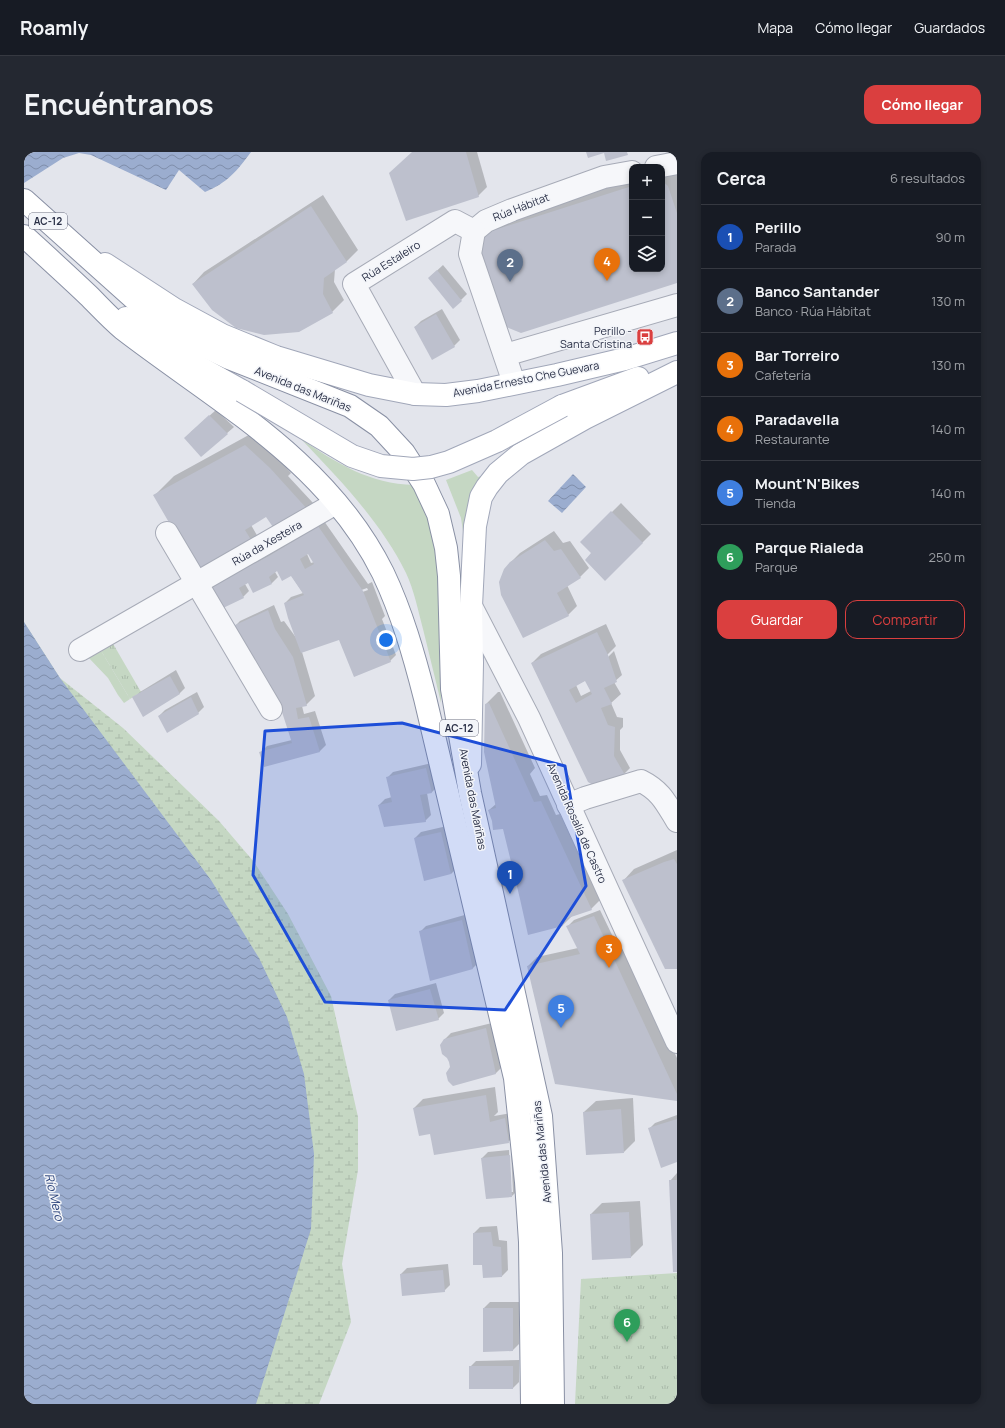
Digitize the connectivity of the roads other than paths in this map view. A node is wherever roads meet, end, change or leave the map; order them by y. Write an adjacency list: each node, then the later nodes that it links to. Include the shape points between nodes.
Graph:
1 (677, 163): 2 (street)
2 (665, 165)
3 (629, 173): 5 (street, Rúa Hábitat, via 604,177 512,210 486,221)
4 (24, 200): 7 (main road, AC-12)
5 (474, 231): 11 (street, via 470,254); 15 (street, Rúa Estaleiro, via 455,221 354,284)
6 (24, 236): 8 (main road, AC-12)
7 (72, 242): 15 (main road, Avenida Ernesto Che Guevara, via 174,309 222,335 276,356 369,385); 22 (main road, Avenida das Mariñas / AC-12, via 148,311 196,342 229,358 350,406 379,426 404,454 424,484 438,514 446,548 452,690)
8 (53, 262): 12 (main road, bridge, via 139,328 192,363 352,456 381,466 413,469 449,462 497,441 562,406 633,379); 16 (main road, Avenida das Mariñas / AC-12, via 122,328 226,403 289,453)
9 (677, 305): 11 (street)
10 (677, 343): 14 (main road, Avenida Ernesto Che Guevara, via 565,374)
11 (505, 355): 14 (street)
12 (677, 367)
13 (677, 372): 19 (main road, via 585,418 521,454 498,473 486,487 475,526)
14 (514, 383): 15 (main road, Avenida Ernesto Che Guevara, via 446,395)
15 (415, 394)
16 (336, 503): 18 (street, Rúa da Xesteira); 26 (main road, Avenida das Mariñas / AC-12, via 362,537 382,572 400,612 413,651 515,1078 530,1242)
17 (168, 533): 18 (street)
18 (197, 583): 20 (street, Rúa da Xesteira); 21 (street)
19 (471, 606): 22 (main road); 23 (street, Avenida Rosalía de Castro, via 529,718)
20 (80, 650)
21 (271, 709)
22 (470, 793): 27 (main road, Avenida das Mariñas / AC-12, via 541,1116 551,1253)
23 (568, 804): 24 (street, via 641,781 652,786 663,796); 25 (street, Avenida Rosalía de Castro)
24 (677, 820)
25 (677, 1042)
26 (532, 1404)
27 (553, 1404)

